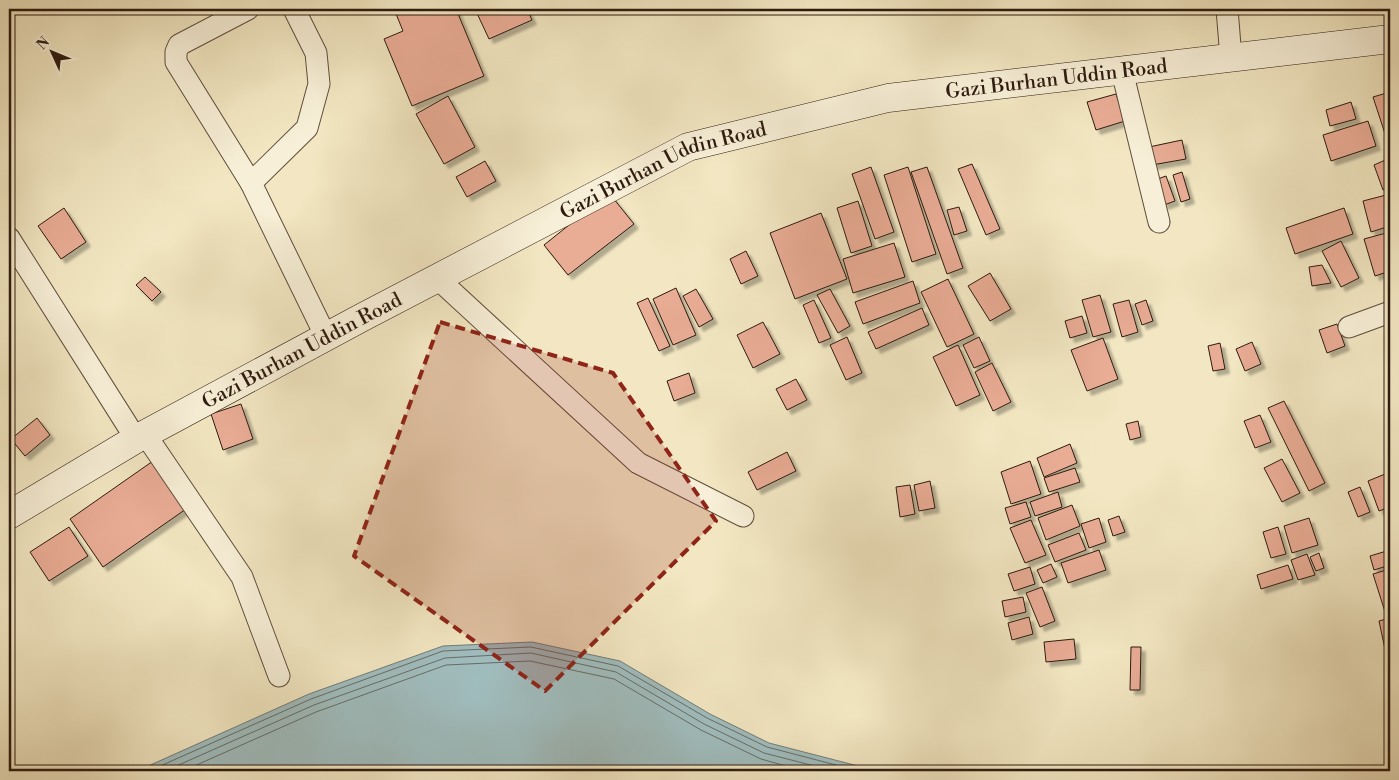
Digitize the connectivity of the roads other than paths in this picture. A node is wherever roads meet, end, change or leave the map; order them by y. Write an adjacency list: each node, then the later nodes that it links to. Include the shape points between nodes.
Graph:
1 (248, 9): 7 (street, via 179,45 176,62)
2 (294, 9): 7 (street, via 316,53 319,84 307,128)
3 (1227, 9): 5 (street)
4 (1390, 39): 5 (street, Gazi Burhan Uddin Road)
5 (1231, 58): 6 (street, Gazi Burhan Uddin Road)
6 (1122, 71): 8 (street); 10 (street, Gazi Burhan Uddin Road, via 888,98 688,148)
7 (251, 183): 13 (street)
8 (1159, 222)
9 (9, 238): 14 (street)
10 (437, 278): 13 (street, Gazi Burhan Uddin Road); 16 (street, via 638,462)
11 (1390, 312): 12 (street)
12 (1349, 327)
13 (326, 337): 14 (street, Gazi Burhan Uddin Road)
14 (140, 436): 15 (street, Gazi Burhan Uddin Road); 17 (street, via 242,577)
15 (9, 515)
16 (743, 516)
17 (279, 676)

